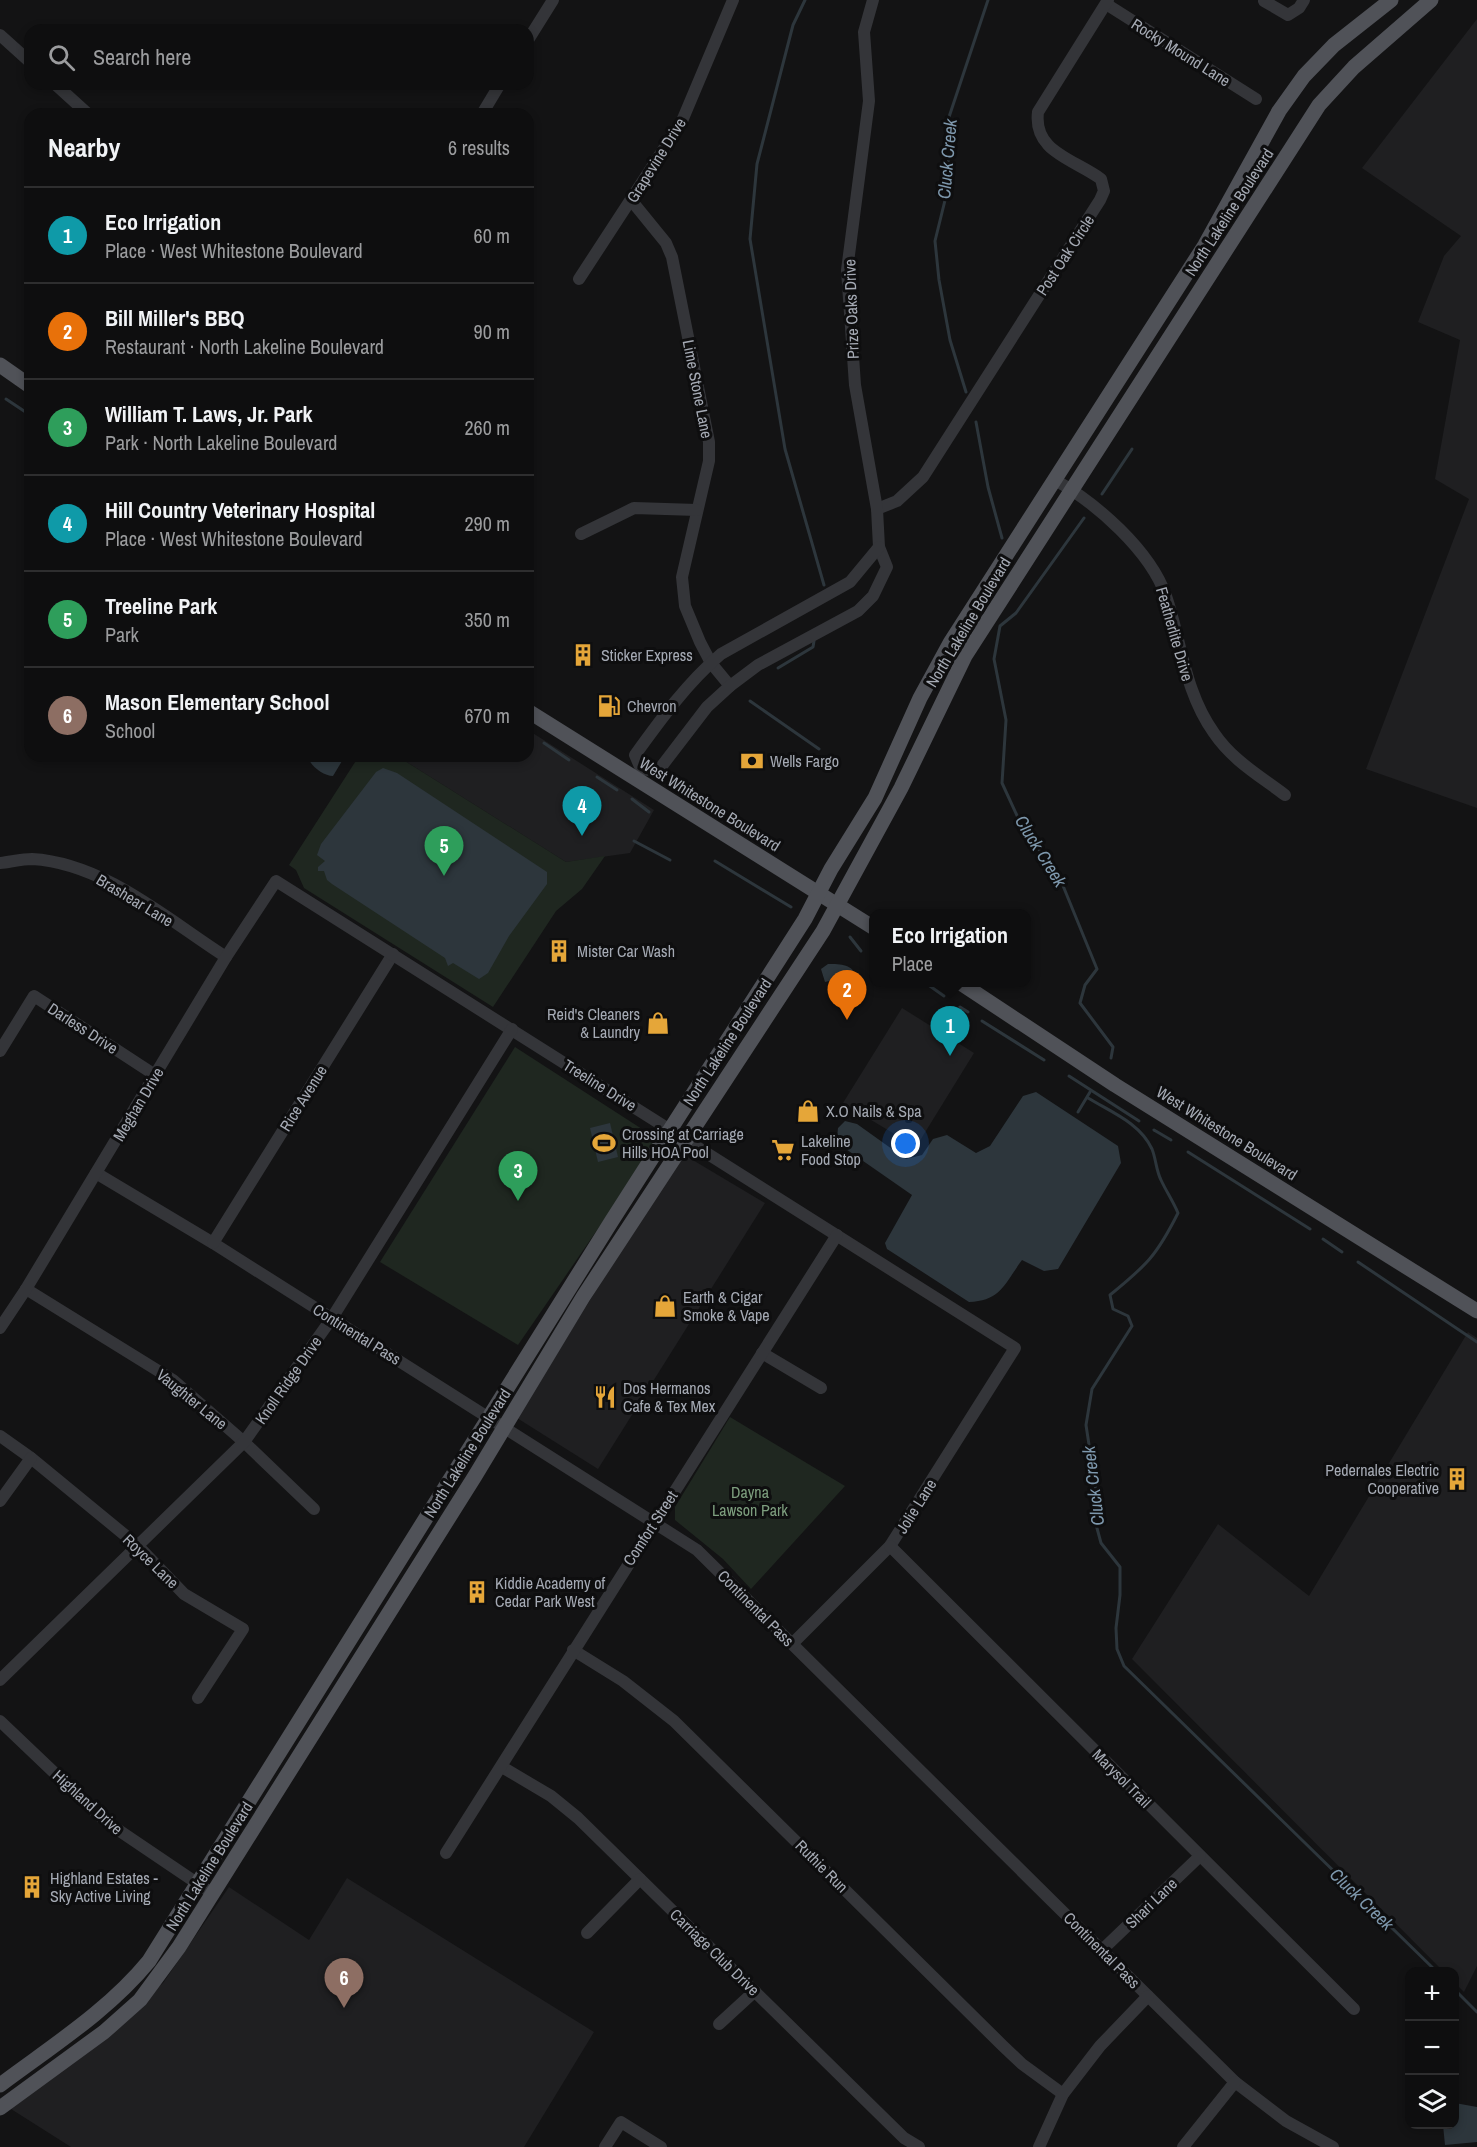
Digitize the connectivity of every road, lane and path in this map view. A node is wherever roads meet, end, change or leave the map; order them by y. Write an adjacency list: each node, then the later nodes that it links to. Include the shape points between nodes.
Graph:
1 (551, 0): 9 (street)
2 (734, 0): 17 (street, Grapevine Drive, via 682,121)
3 (873, 0): 25 (street, Prize Oaks Drive, via 864,32 869,101 847,270 855,385)
4 (1304, 0): 7 (street, via 1288,15)
5 (1391, 0): 19 (main road, North Lakeline Boulevard, via 1334,45 1304,76 1266,131 1205,245)
6 (1431, 0): 20 (main road, North Lakeline Boulevard, via 1354,67 1319,105)
7 (1264, 1)
8 (1107, 2): 14 (street, Rocky Mound Lane); 25 (street, Post Oak Circle, via 1038,112 1036,125 1040,138 1050,147 1101,179 1104,190 1100,201 923,477 897,501)
9 (534, 30)
10 (0, 35): 11 (street)
11 (24, 57)
12 (62, 90): 15 (street)
13 (497, 90): 16 (street)
14 (1256, 99)
15 (81, 108)
16 (486, 108)
17 (631, 200): 18 (street, Grapevine Drive); 26 (street, Lime Stone Lane, via 666,243 672,257 709,442 710,461)
18 (579, 279)
19 (1163, 310): 20 (main road); 23 (main road, North Lakeline Boulevard)
20 (1179, 322): 24 (main road, North Lakeline Boulevard)
21 (0, 365): 22 (main road)
22 (24, 382)
23 (1055, 480): 24 (street, Featherlite Drive); 36 (main road, North Lakeline Boulevard, via 950,643 920,698 875,798)
24 (1071, 489): 33 (street, Featherlite Drive, via 1125,534 1157,575 1166,595 1191,691 1214,734 1247,768); 37 (main road, North Lakeline Boulevard, via 965,656 901,788)
25 (877, 509): 28 (street, Prize Oaks Drive)
26 (698, 510): 27 (street, via 634,508); 29 (street, Lime Stone Lane, via 682,577 685,606)
27 (581, 534)
28 (879, 546): 29 (street, via 850,582); 30 (street, Prize Oaks Drive, via 887,567 867,603)
29 (711, 663): 30 (street, Lime Stone Lane); 32 (street, via 662,717 635,755)
30 (730, 686): 32 (street, Prize Oaks Drive, via 707,707 658,771)
31 (534, 714): 32 (main road, West Whitestone Boulevard)
32 (638, 773): 36 (main road, West Whitestone Boulevard)
33 (1286, 795)
34 (0, 863): 40 (street, Brashear Lane, via 32,859 99,877)
35 (276, 881): 39 (street, Treeline Drive); 40 (street, Meghan Drive)
36 (819, 894): 37 (main road, West Whitestone Boulevard); 45 (main road, North Lakeline Boulevard)
37 (837, 905): 38 (main road, West Whitestone Boulevard); 46 (main road, North Lakeline Boulevard)
38 (869, 925)
39 (393, 954): 42 (street, Treeline Drive); 49 (street, Rice Avenue)
40 (226, 957): 44 (street, Meghan Drive)
41 (967, 987): 51 (main road, West Whitestone Boulevard, via 1123,1090)
42 (512, 1029): 45 (street, Treeline Drive); 52 (street, Knoll Ridge Drive)
43 (0, 1051): 44 (street, Darless Drive, via 34,996)
44 (156, 1075): 47 (street, Meghan Drive)
45 (671, 1130): 46 (street, Treeline Drive); 57 (main road, North Lakeline Boulevard)
46 (685, 1139): 48 (street, Treeline Drive); 58 (main road, North Lakeline Boulevard, via 575,1308)
47 (96, 1173): 49 (street, Continental Pass); 50 (street, Meghan Drive)
48 (837, 1235): 54 (street, Treeline Drive); 55 (street, Comfort Street)
49 (213, 1243): 52 (street, Continental Pass)
50 (26, 1289): 53 (street, Meghan Drive); 60 (street, Vaughter Lane, via 173,1380)
51 (1477, 1311)
52 (332, 1318): 57 (street, Continental Pass); 60 (street, Knoll Ridge Drive)
53 (0, 1328)
54 (1015, 1348): 66 (street, Jolie Lane)
55 (762, 1353): 56 (street); 64 (street, Comfort Street)
56 (821, 1388)
57 (491, 1418): 58 (street, Continental Pass); 76 (main road, North Lakeline Boulevard)
58 (504, 1427): 64 (street, Continental Pass); 77 (main road, North Lakeline Boulevard)
59 (0, 1436): 61 (street, Royce Lane)
60 (244, 1442): 63 (street, Vaughter Lane); 65 (street, Knoll Ridge Drive)
61 (32, 1458): 62 (street); 65 (street, Royce Lane)
62 (0, 1501)
63 (314, 1509)
64 (654, 1522): 67 (street, Continental Pass, via 697,1550); 68 (street, Comfort Street)
65 (137, 1545): 69 (street, Knoll Ridge Drive); 70 (street, Royce Lane, via 184,1594 243,1629)
66 (890, 1546): 67 (street, Jolie Lane); 74 (street, Marysol Trail)
67 (792, 1644): 79 (street, Continental Pass)
68 (573, 1650): 72 (street, Comfort Street); 86 (street, Ruthie Run, via 674,1721 1003,2046)
69 (0, 1680)
70 (198, 1698)
71 (0, 1720): 76 (street, Highland Drive, via 105,1821)
72 (502, 1767): 73 (street, Comfort Street); 75 (street, Carriage Club Drive, via 578,1818)
73 (446, 1853)
74 (1200, 1856): 79 (street, Shari Lane); 82 (street, Marysol Trail)
75 (640, 1879): 78 (street); 80 (street, Carriage Club Drive)
76 (198, 1884): 77 (street, Highland Drive); 85 (main road, North Lakeline Boulevard, via 149,1960 125,1989)
77 (213, 1894): 87 (main road, North Lakeline Boulevard, via 140,2000 104,2032)
78 (587, 1933)
79 (1102, 1950): 81 (street, Continental Pass)
80 (755, 1991): 83 (street); 90 (street, Carriage Club Drive, via 904,2138)
81 (1148, 1996): 84 (street, Continental Pass); 86 (street, via 1100,2046)
82 (1354, 2009)
83 (719, 2024)
84 (1235, 2082): 92 (street); 93 (street, Continental Pass, via 1286,2121)
85 (0, 2085)
86 (1063, 2094): 91 (street)
87 (0, 2108)
88 (605, 2147): 89 (street, via 621,2122)
89 (661, 2147)
90 (919, 2147)
91 (1039, 2147)
92 (1182, 2147)
93 (1333, 2147)

